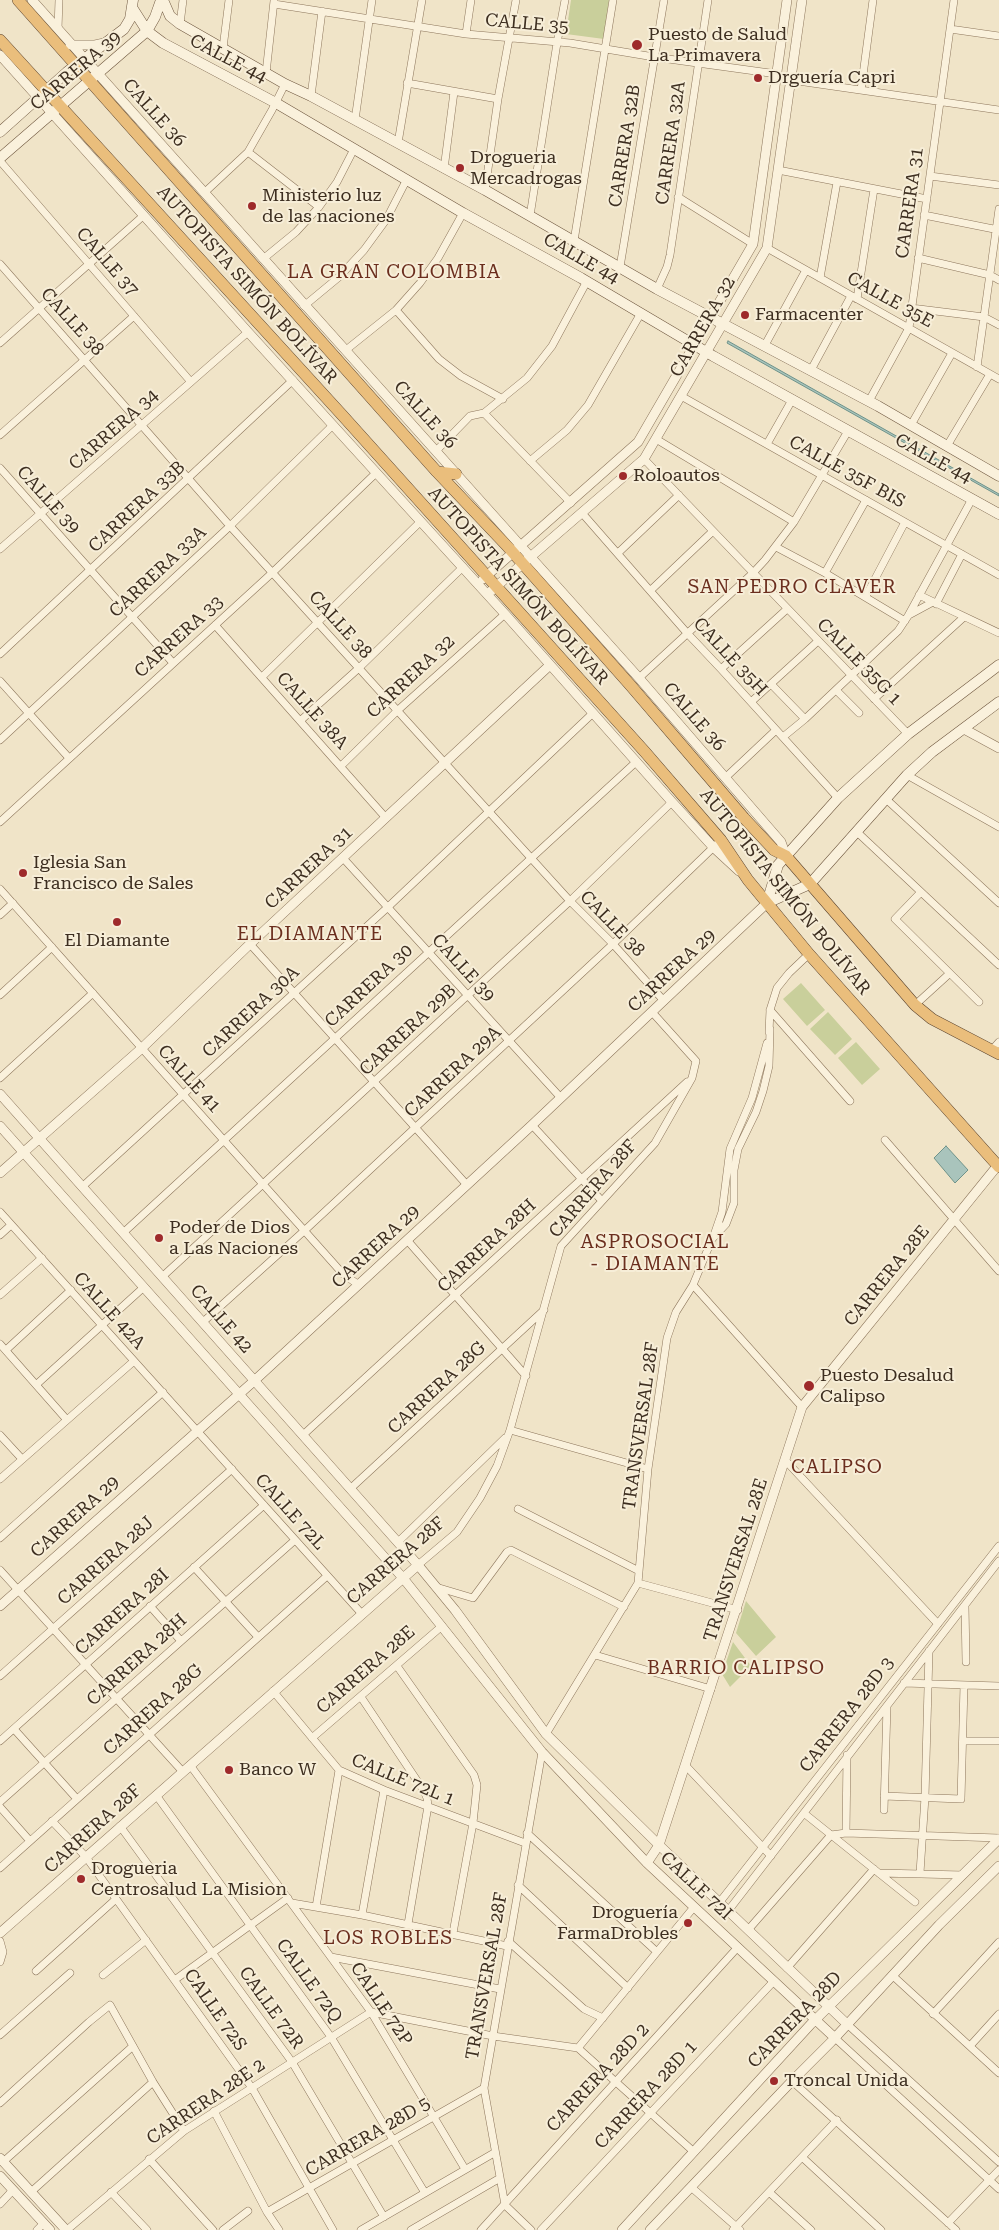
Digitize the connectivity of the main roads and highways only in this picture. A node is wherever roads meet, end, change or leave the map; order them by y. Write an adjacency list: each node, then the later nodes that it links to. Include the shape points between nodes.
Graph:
1 (18, 0): 6 (highway, AUTOPISTA SIMÓN BOLÍVAR, via 55,42)
2 (162, 0): 4 (main road, CARRERA 39); 14 (main road, CALLE 44, via 170,16 180,24 285,84 485,190)
3 (133, 4): 4 (main road); 6 (main road, CARRERA 39, via 124,29)
4 (147, 31): 7 (main road, CARRERA 39); 15 (main road, CALLE 44, via 163,43 276,103 463,213 587,281 707,353)
5 (0, 40): 8 (highway, AUTOPISTA SIMÓN BOLÍVAR)
6 (80, 62): 7 (highway, AUTOPISTA SIMÓN BOLÍVAR); 8 (main road, CARRERA 39)
7 (93, 77): 9 (main road, CARRERA 39); 12 (highway, AUTOPISTA SIMÓN BOLÍVAR)
8 (42, 94): 9 (highway, AUTOPISTA SIMÓN BOLÍVAR); 10 (main road, CARRERA 39)
9 (55, 109): 11 (main road, CARRERA 39); 20 (highway, AUTOPISTA SIMÓN BOLÍVAR, via 337,409 444,539 602,705)
10 (0, 132)
11 (0, 159)
12 (437, 472): 13 (highway); 18 (highway, AUTOPISTA SIMÓN BOLÍVAR, via 518,550 744,818 774,850)
13 (456, 474)
14 (999, 476)
15 (999, 514)
16 (999, 665): 18 (main road, via 908,734 838,798)
17 (999, 702): 19 (main road, CARRERA 29, via 907,775)
18 (786, 856): 19 (highway, AUTOPISTA SIMÓN BOLÍVAR); 20 (main road, via 778,865)
19 (810, 884): 20 (main road, CARRERA 29); 21 (highway, AUTOPISTA SIMÓN BOLÍVAR, via 915,1005 932,1019)
20 (767, 903): 22 (highway, AUTOPISTA SIMÓN BOLÍVAR)
21 (997, 1049)
22 (998, 1166)

